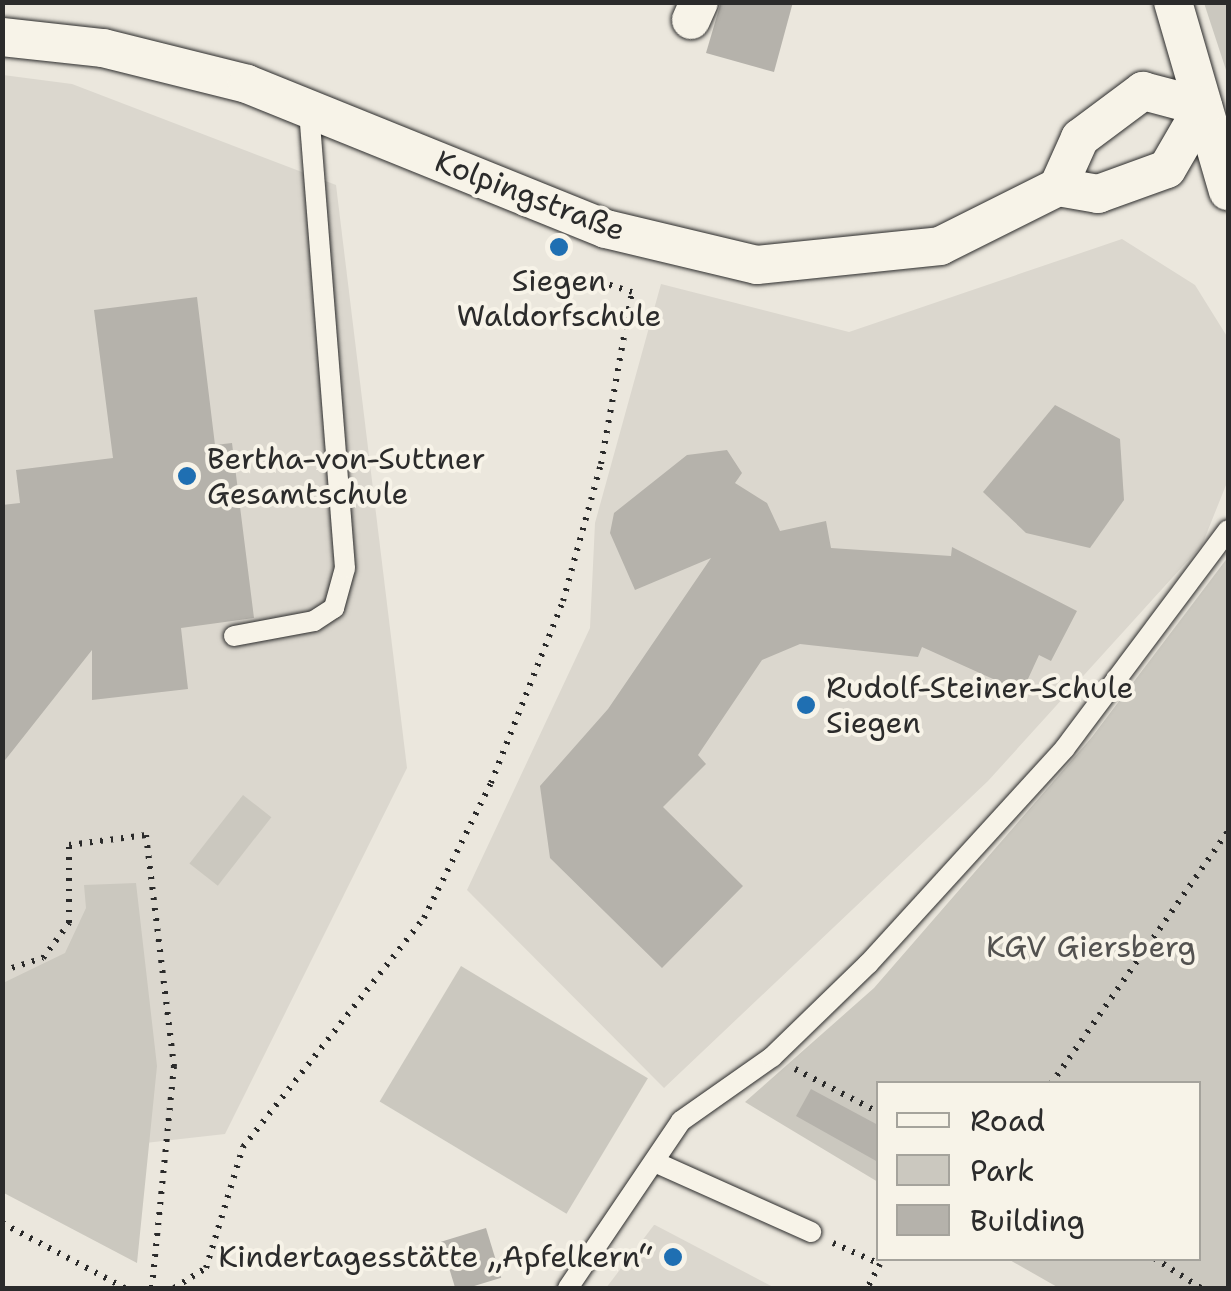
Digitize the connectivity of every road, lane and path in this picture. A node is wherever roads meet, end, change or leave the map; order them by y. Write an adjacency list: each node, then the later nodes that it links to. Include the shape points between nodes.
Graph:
1 (1173, 2): 3 (street)
2 (2, 38): 4 (street, Kolpingstraße, via 102,48)
3 (1203, 107): 5 (street, Kolpingstraße, via 1166,169 1098,194); 5 (street, via 1143,91 1080,138); 6 (street)
4 (309, 109): 5 (street, Kolpingstraße, via 606,229 757,266 940,246); 9 (lane, via 344,568 334,608 314,620)
5 (1058, 188)
6 (1228, 190)
7 (608, 284): 21 (path, via 632,292 601,464 563,600 491,784 424,918 243,1147 206,1268)
8 (1228, 530): 12 (lane, via 1066,748)
9 (234, 636)
10 (1228, 831): 13 (path)
11 (2, 971): 20 (path, via 42,958 70,923 68,845 146,835 174,1066)
12 (772, 1057): 14 (path); 15 (lane, via 681,1121)
13 (1053, 1081)
14 (876, 1111)
15 (657, 1163): 17 (lane); 22 (lane)
16 (2, 1223): 19 (path)
17 (811, 1232): 23 (path, via 880,1264)
18 (1159, 1261): 24 (path)
19 (126, 1288)
20 (152, 1288)
21 (174, 1288)
22 (568, 1288)
23 (867, 1288)
24 (1201, 1288)

